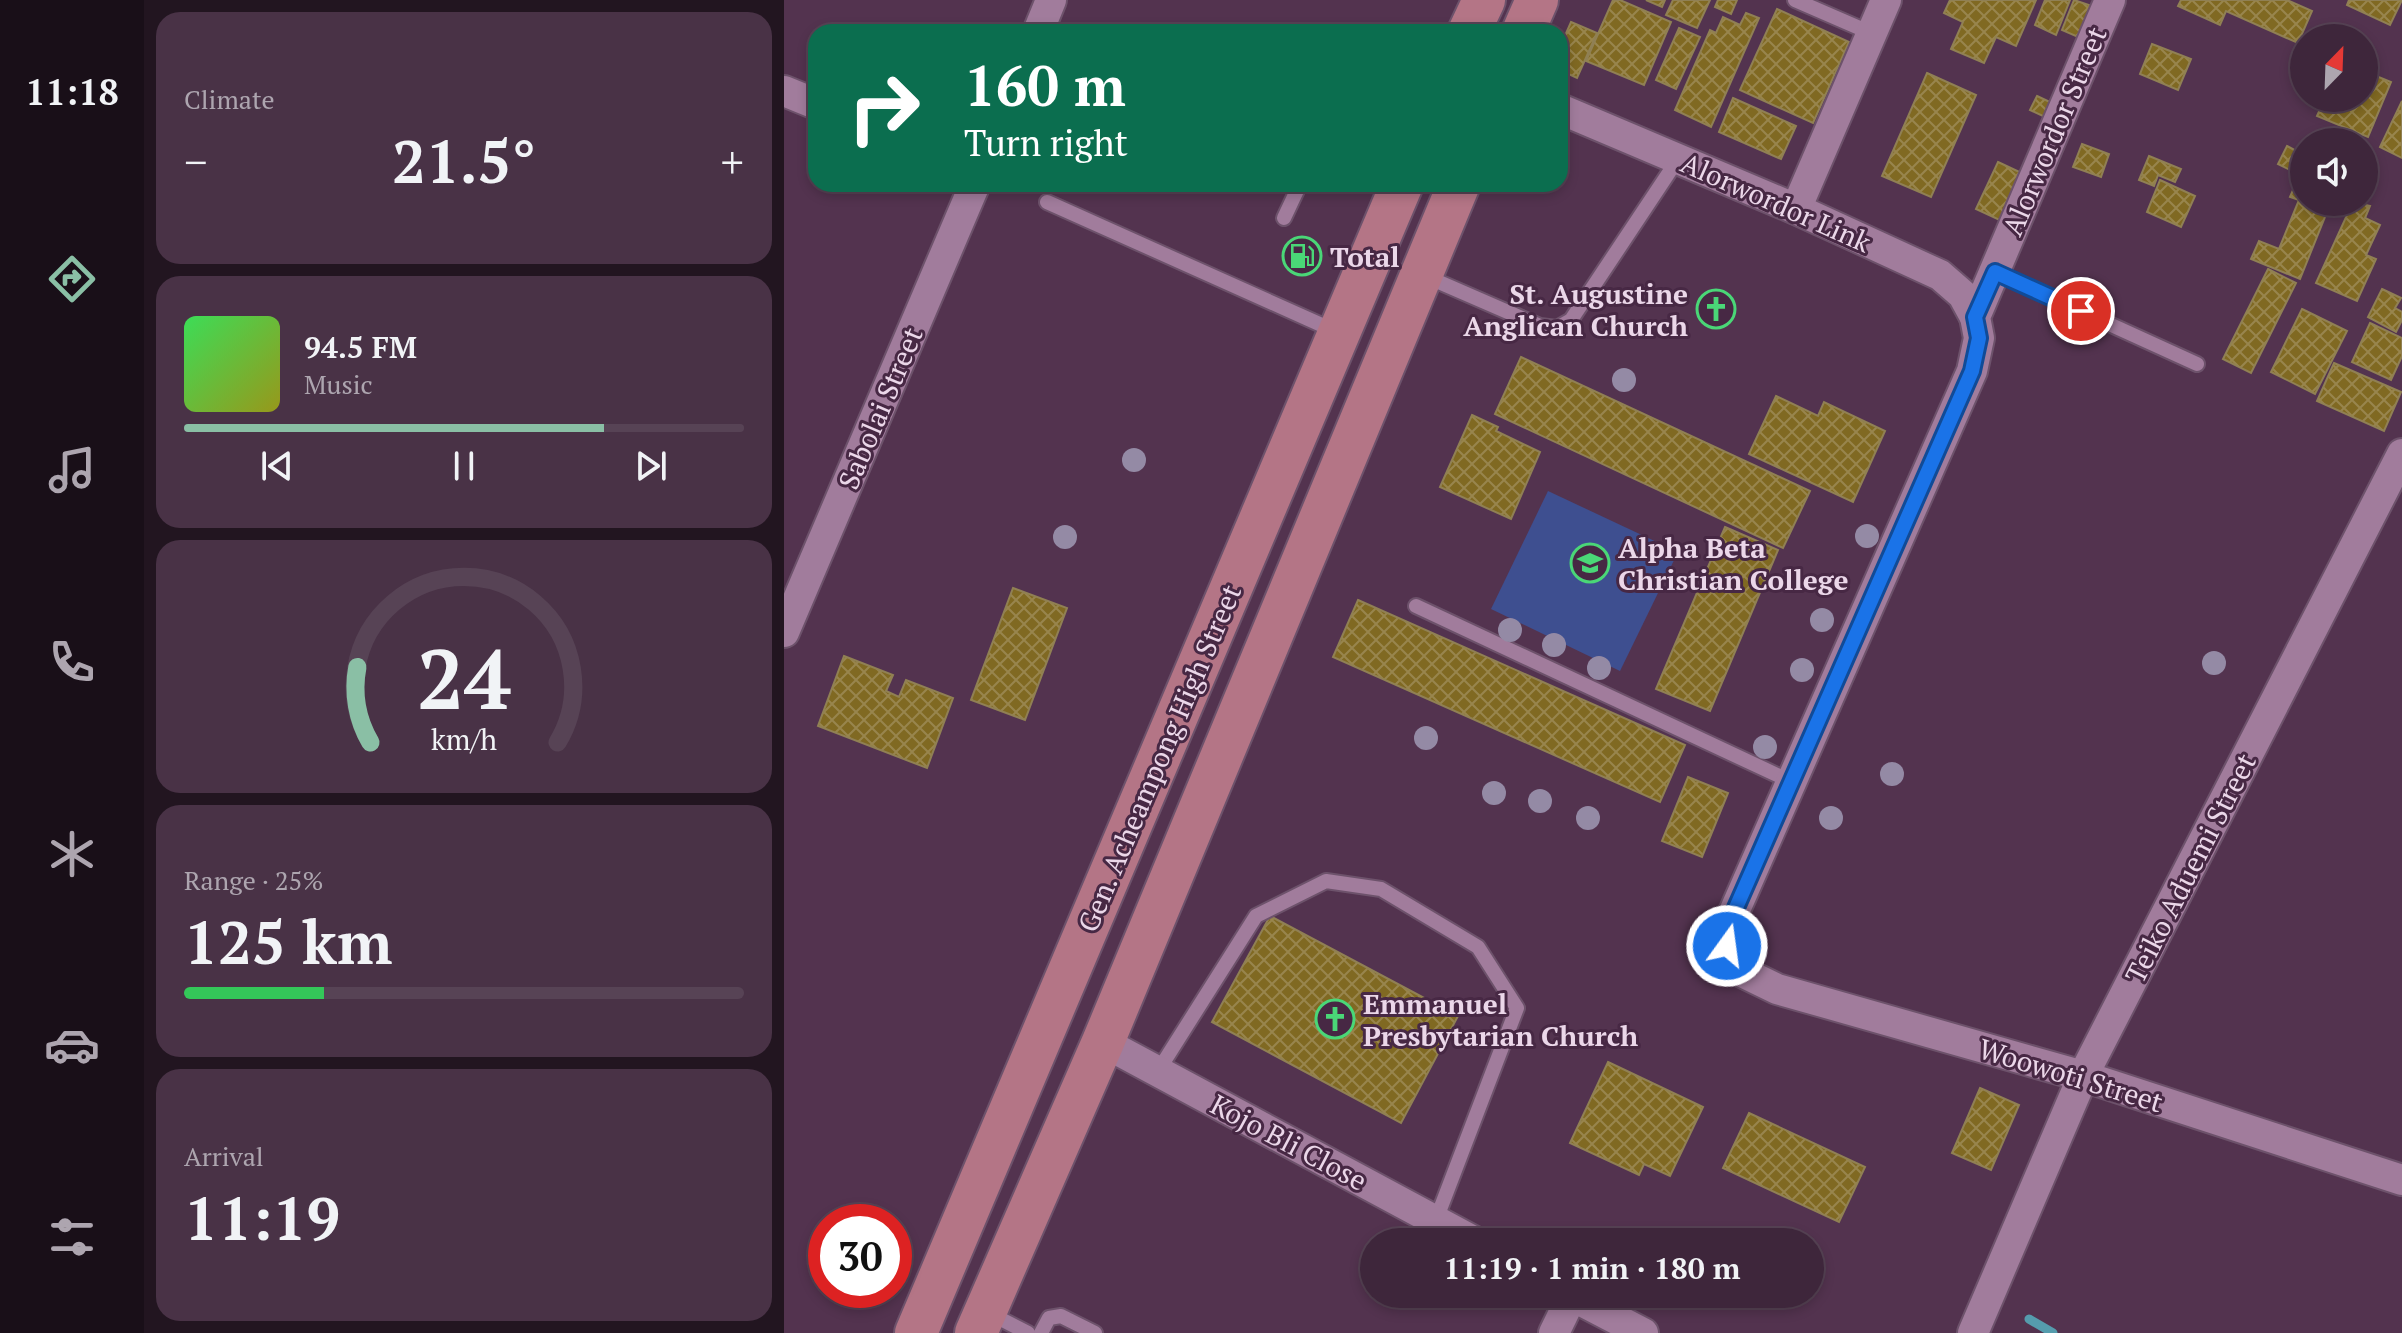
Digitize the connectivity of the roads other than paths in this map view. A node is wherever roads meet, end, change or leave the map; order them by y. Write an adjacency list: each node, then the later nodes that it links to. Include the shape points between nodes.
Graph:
1 (1051, 0): 7 (street)
2 (1484, 0): 8 (main road)
3 (1537, 0): 9 (main road)
4 (1795, 0): 10 (lane)
5 (1886, 0): 10 (street)
6 (2110, 0): 22 (street, Alorwordor Street)
7 (1041, 24)
8 (1473, 24)
9 (1526, 24)
10 (1871, 33): 20 (street)
11 (784, 91): 12 (street)
12 (808, 101)
13 (1568, 112): 14 (street, Alorwordor Link)
14 (1678, 159): 20 (street, Alorwordor Link); 23 (lane, via 1571,320 1557,328 1540,326)
15 (972, 192): 29 (street, Sabolai Street)
16 (1296, 192): 21 (lane)
17 (1399, 192): 25 (main road, Gen. Acheampong High Street)
18 (1456, 192): 23 (main road, Gen. Acheampong High Street)
19 (1047, 202): 25 (lane)
20 (1796, 209): 24 (street, Alorwordor Link, via 1940,275 1963,295)
21 (1284, 218)
22 (1995, 272): 24 (street, Alorwordor Street); 26 (lane)
23 (1421, 275): 32 (main road, Gen. Acheampong High Street)
24 (1975, 317): 30 (street, Alorwordor Street, via 1979,338 1972,371)
25 (1339, 333): 42 (main road, Gen. Acheampong High Street)
26 (2197, 364)
27 (2402, 454): 34 (street, Teiko Aduemi Street)
28 (1416, 606): 30 (lane)
29 (784, 632)
30 (1792, 782): 31 (street, Alorwordor Street, via 1731,919 1727,946)
31 (1740, 971): 34 (street, Woowoti Street, via 1777,989)
32 (1103, 1042): 33 (street, Kojo Bli Close); 41 (main road, Gen. Acheampong High Street)
33 (1158, 1071): 36 (street, Kojo Bli Close); 36 (lane, via 1256,916 1326,881 1381,889 1478,947 1517,1008)
34 (2083, 1076): 35 (street, Woowoti Street); 40 (street, Teiko Aduemi Street)
35 (2402, 1180)
36 (1436, 1220): 37 (street, Kojo Bli Close)
37 (1450, 1228)
38 (1565, 1308): 46 (street)
39 (1595, 1308): 47 (street)
40 (1982, 1313)
41 (980, 1322): 43 (lane)
42 (916, 1333)
43 (1028, 1333)
44 (1041, 1333): 45 (lane, via 1049,1318 1061,1316)
45 (1095, 1333)
46 (1554, 1333)
47 (1643, 1333)

